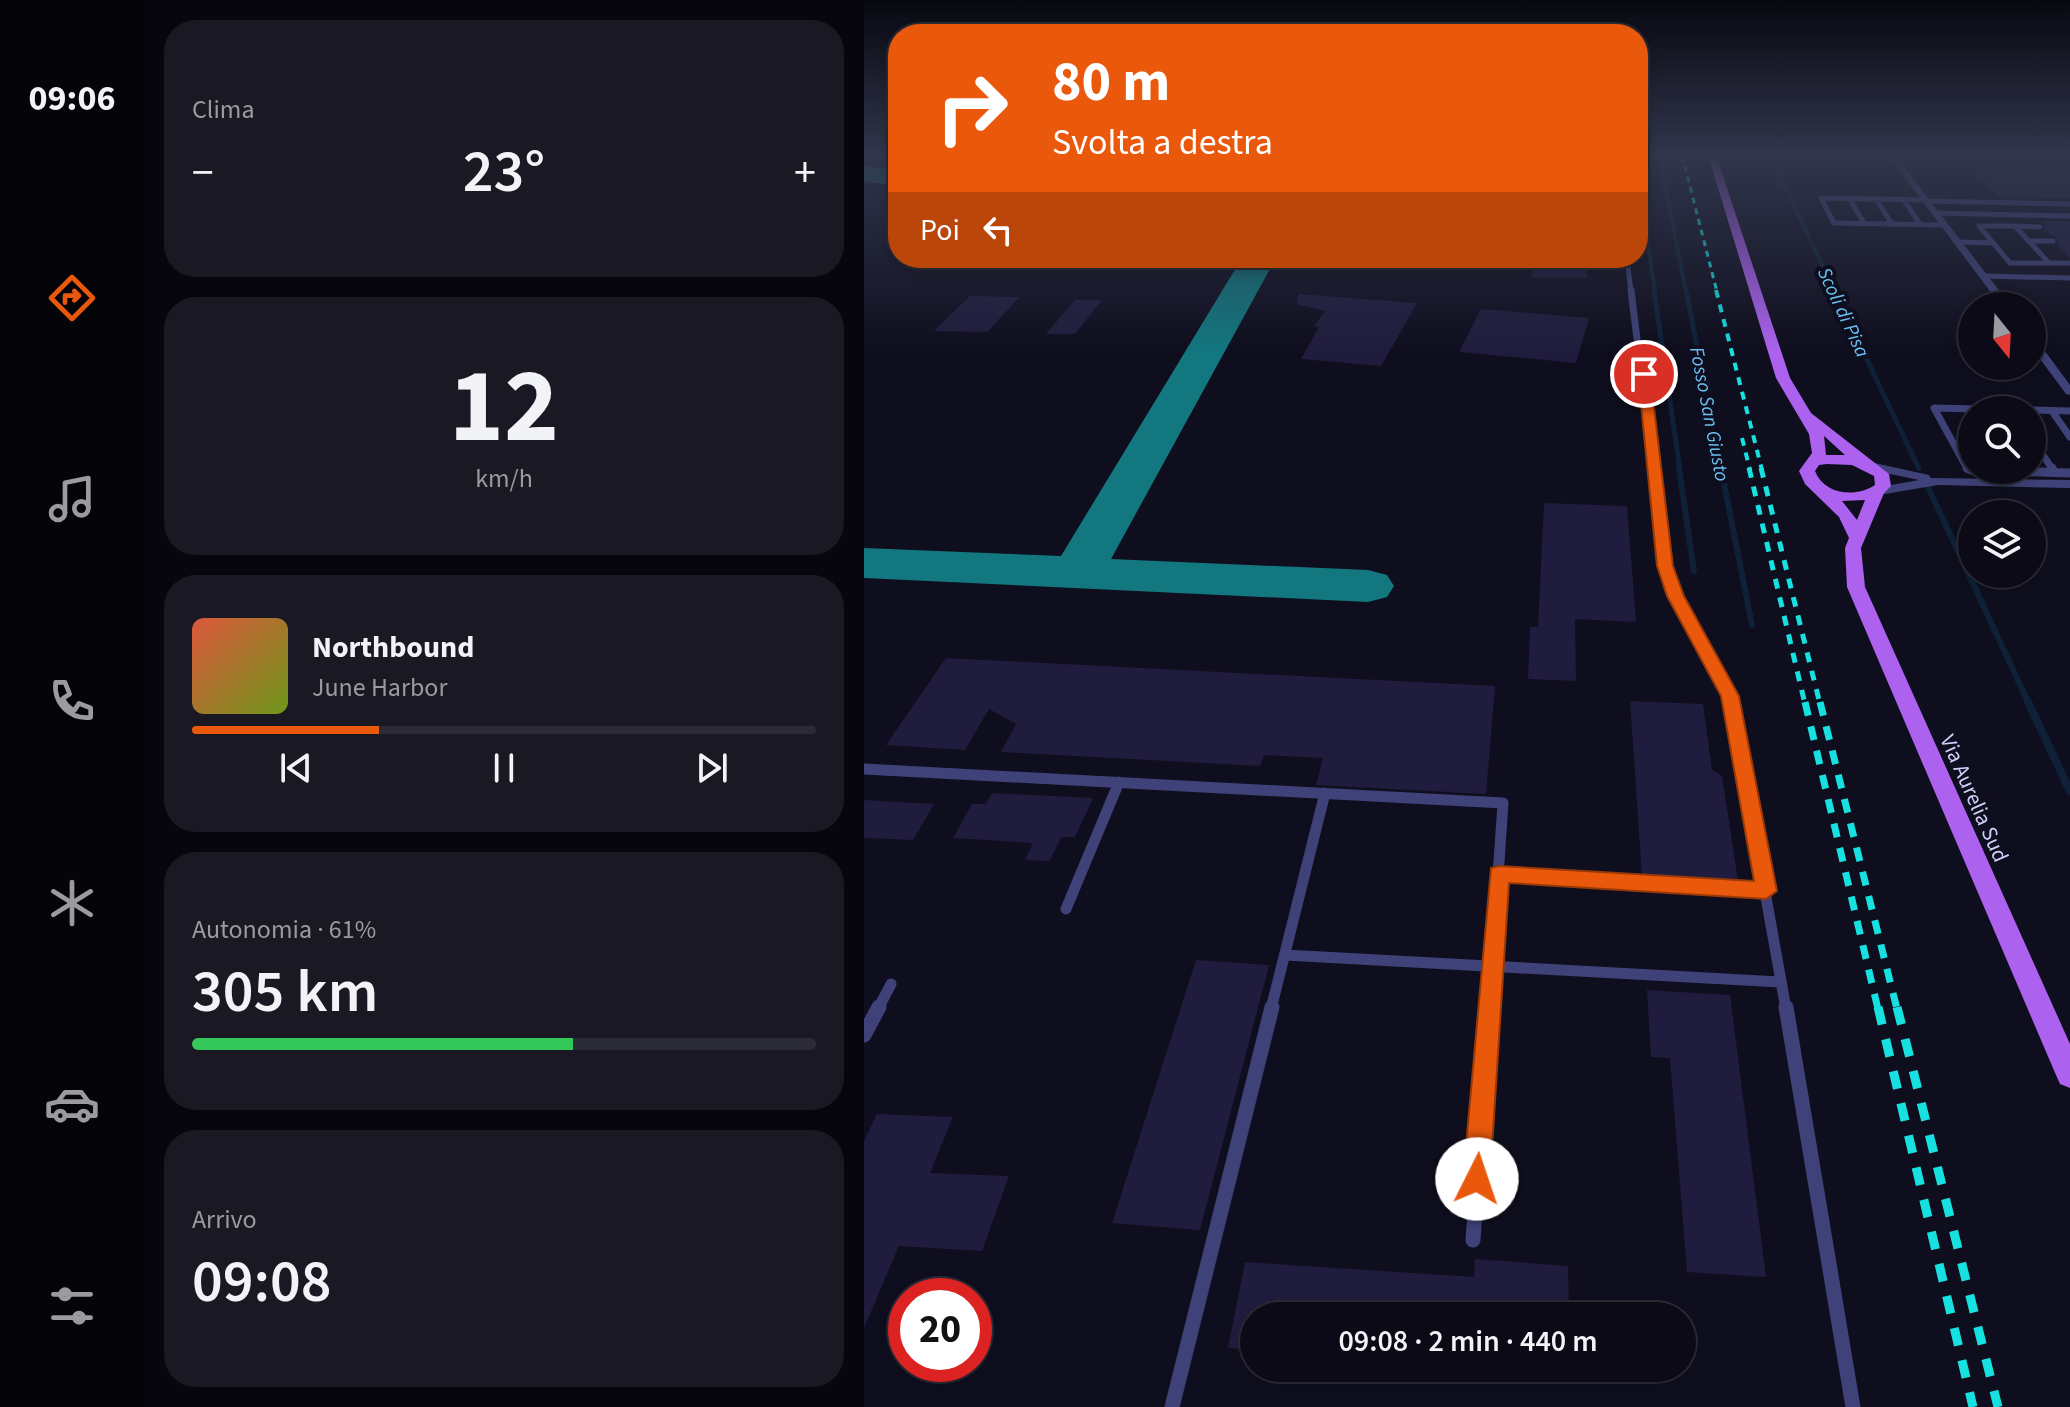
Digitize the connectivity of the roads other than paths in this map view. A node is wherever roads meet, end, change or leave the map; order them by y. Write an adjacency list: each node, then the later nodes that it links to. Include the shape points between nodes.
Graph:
1 (1733, 221): 30 (main road, via 1783,378)
2 (1833, 221): 6 (lane)
3 (1890, 221): 7 (lane)
4 (1918, 221): 8 (lane)
5 (1941, 221): 9 (street)
6 (1864, 223): 7 (lane)
7 (1892, 224): 8 (lane)
8 (1920, 224): 9 (lane)
9 (1944, 225): 14 (street)
10 (2015, 226): 11 (lane); 12 (lane); 15 (lane, via 1979,226)
11 (2040, 227)
12 (2028, 241): 13 (lane); 16 (lane)
13 (2053, 241)
14 (1958, 242): 15 (lane); 21 (street)
15 (1994, 243): 18 (lane, via 2010,263)
16 (2034, 248): 17 (lane); 18 (lane)
17 (2059, 248)
18 (2049, 263): 19 (lane)
19 (2070, 263)
20 (1628, 268): 48 (lane, via 1665,566 1730,696)
21 (1984, 276): 22 (lane); 23 (street)
22 (2070, 278)
23 (1996, 292)
24 (2046, 360): 25 (street)
25 (2070, 392)
26 (1958, 409): 32 (lane, via 1934,408)
27 (2046, 411): 28 (lane)
28 (2052, 411): 29 (lane); 31 (lane)
29 (2070, 411)
30 (1804, 412): 34 (main road, via 1820,448); 35 (main road)
31 (2070, 437)
32 (1958, 452)
33 (2046, 460): 37 (lane)
34 (1811, 464): 35 (main road, via 1832,458); 41 (main road, via 1807,476)
35 (1867, 465): 39 (street); 42 (main road, via 1884,480)
36 (2046, 472): 37 (lane)
37 (2054, 472): 38 (lane)
38 (2070, 473)
39 (1938, 481): 40 (street); 42 (street)
40 (2070, 484)
41 (1818, 487): 42 (main road, via 1845,496); 43 (main road, via 1846,515)
42 (1877, 492): 43 (main road)
43 (1856, 536): 55 (main road, Via Aurelia Sud, via 1854,577 1874,633)
44 (864, 769): 45 (lane)
45 (1119, 782): 46 (lane); 49 (lane)
46 (1325, 793): 47 (lane, via 1503,803); 50 (lane)
47 (1499, 874): 48 (lane); 51 (lane)
48 (1766, 891): 52 (lane)
49 (1066, 909)
50 (1285, 955): 51 (lane); 57 (lane)
51 (1491, 966): 52 (lane); 56 (lane)
52 (1781, 982): 58 (lane)
53 (891, 984): 54 (lane)
54 (864, 1035)
55 (2070, 1075)
56 (1473, 1240)
57 (1172, 1407)
58 (1853, 1407)

